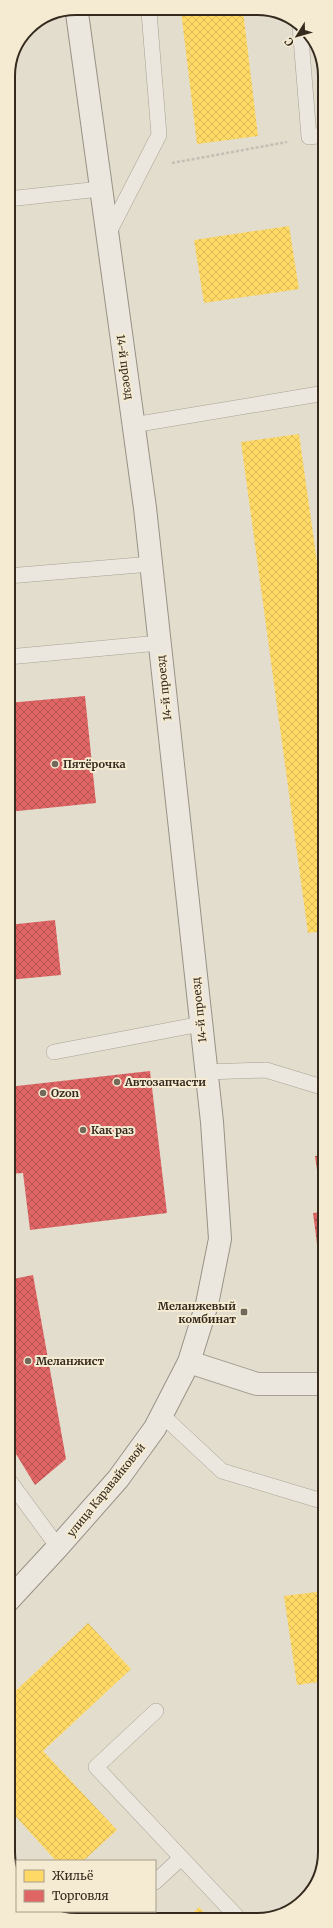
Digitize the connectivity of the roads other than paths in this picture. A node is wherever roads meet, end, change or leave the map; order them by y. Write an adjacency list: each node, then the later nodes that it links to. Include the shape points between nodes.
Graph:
1 (77, 15): 5 (main road, 14-й проезд)
2 (149, 15): 7 (lane, via 159,135)
3 (301, 34): 4 (lane, via 309,138)
4 (318, 137)
5 (100, 189): 6 (lane); 7 (main road, 14-й проезд)
6 (15, 198)
7 (106, 236): 9 (main road, 14-й проезд)
8 (318, 394): 9 (lane)
9 (133, 425): 10 (main road, 14-й проезд)
10 (151, 564): 11 (lane); 12 (main road, 14-й проезд)
11 (15, 575)
12 (159, 643): 13 (lane); 14 (main road, 14-й проезд)
13 (15, 656)
14 (201, 1024): 15 (lane); 16 (main road, 14-й проезд)
15 (54, 1052)
16 (206, 1072): 17 (lane, via 266,1070); 18 (main road, 14-й проезд, via 220,1240 207,1304)
17 (318, 1086)
18 (190, 1362): 19 (main road, via 257,1384); 20 (main road, улица Каравайковой)
19 (318, 1384)
20 (162, 1415): 22 (lane, via 222,1471); 23 (main road, улица Каравайковой, via 118,1479)
21 (15, 1489): 23 (lane)
22 (318, 1500)
23 (58, 1548): 24 (main road, улица Каравайковой)
24 (15, 1594)
25 (156, 1711): 26 (lane, via 96,1767)
26 (181, 1858): 27 (lane); 28 (lane)
27 (156, 1881)
28 (233, 1913)

